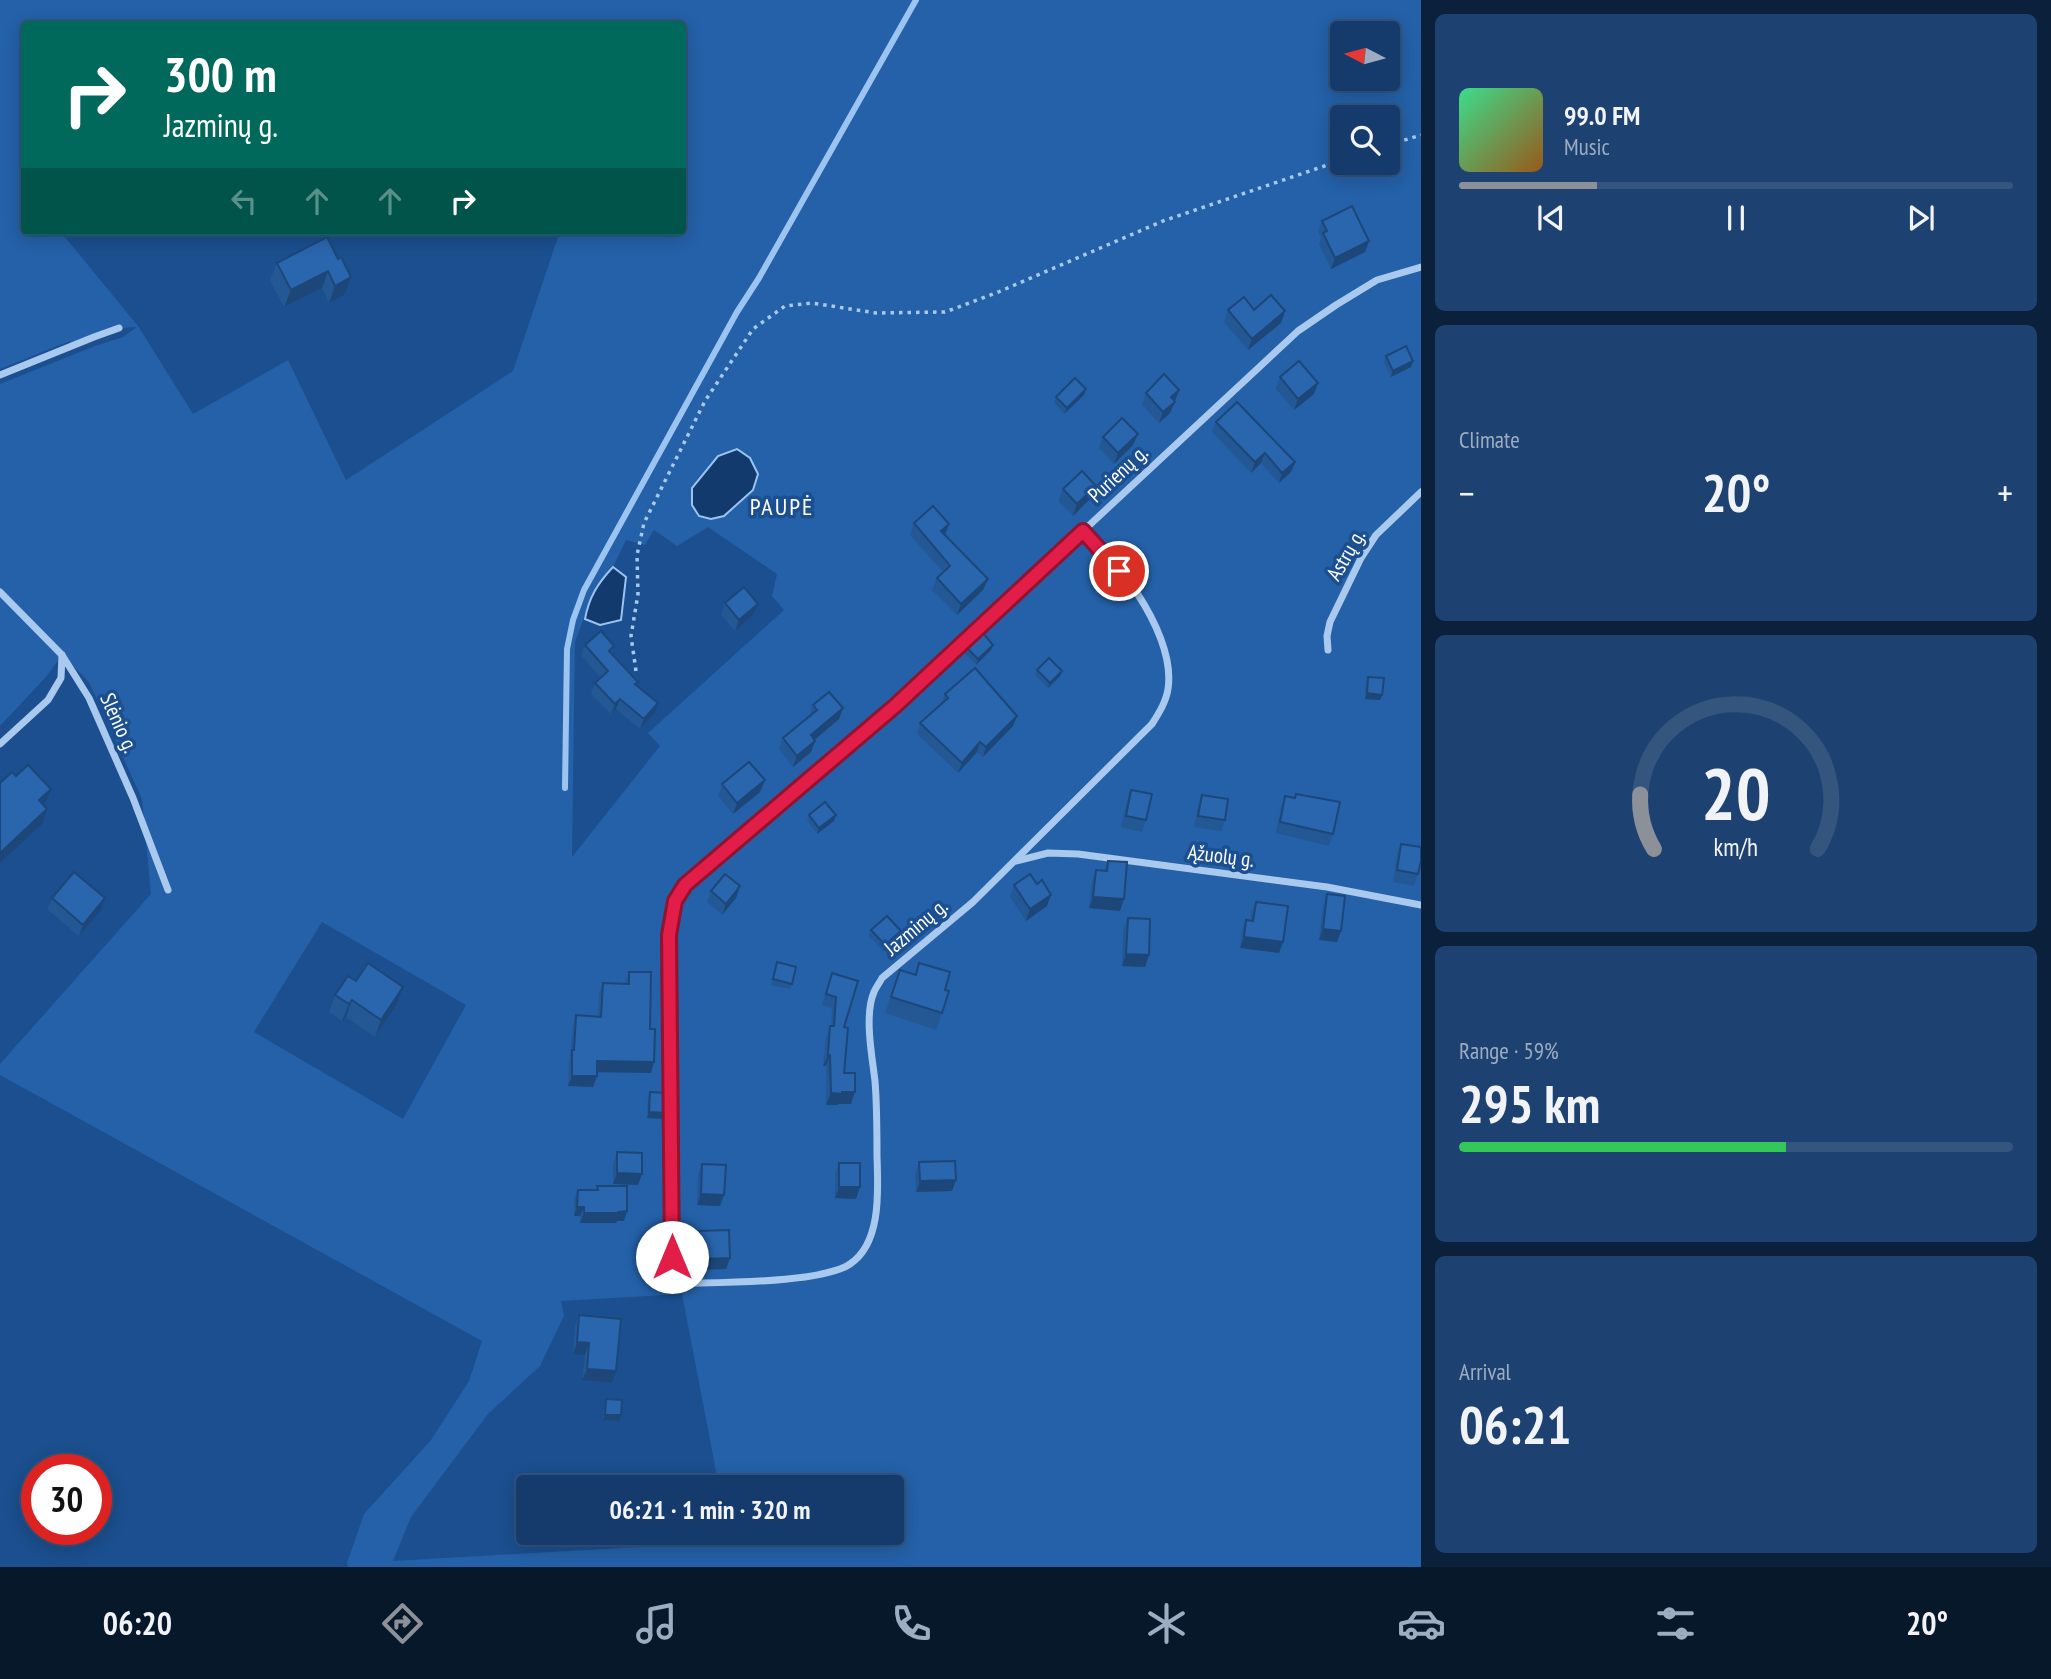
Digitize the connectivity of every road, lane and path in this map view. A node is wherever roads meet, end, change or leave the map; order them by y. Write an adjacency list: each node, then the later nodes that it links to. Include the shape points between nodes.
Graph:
1 (1421, 135): 2 (path)
2 (1400, 141)
3 (1330, 164): 12 (path, via 1163,222 945,312 876,313 812,303 785,306 753,329 705,401 644,523 631,636)
4 (1421, 267): 8 (street, Purienų g., via 1377,280 1298,331)
5 (119, 328): 6 (street)
6 (0, 375)
7 (1421, 492): 10 (street, Astrų g., via 1376,535 1361,558 1330,622)
8 (1083, 531): 14 (street, Jazminų g., via 1136,591 1164,651 1168,691 1152,724); 17 (street, Purienų g., via 895,706 685,885 675,901 669,935)
9 (0, 592): 11 (street, Slėnio g.)
10 (1328, 650)
11 (62, 655): 13 (street, via 61,678 48,700); 15 (street, Slėnio g., via 89,698)
12 (636, 671)
13 (0, 744)
14 (1016, 861): 16 (street, Ąžuolų g., via 1048,853 1078,854 1327,887); 17 (street, Jazminų g., via 882,978 874,993 870,1013 878,1194 869,1243 861,1255 834,1272 806,1277)
15 (168, 890)
16 (1421, 905)
17 (672, 1283)

